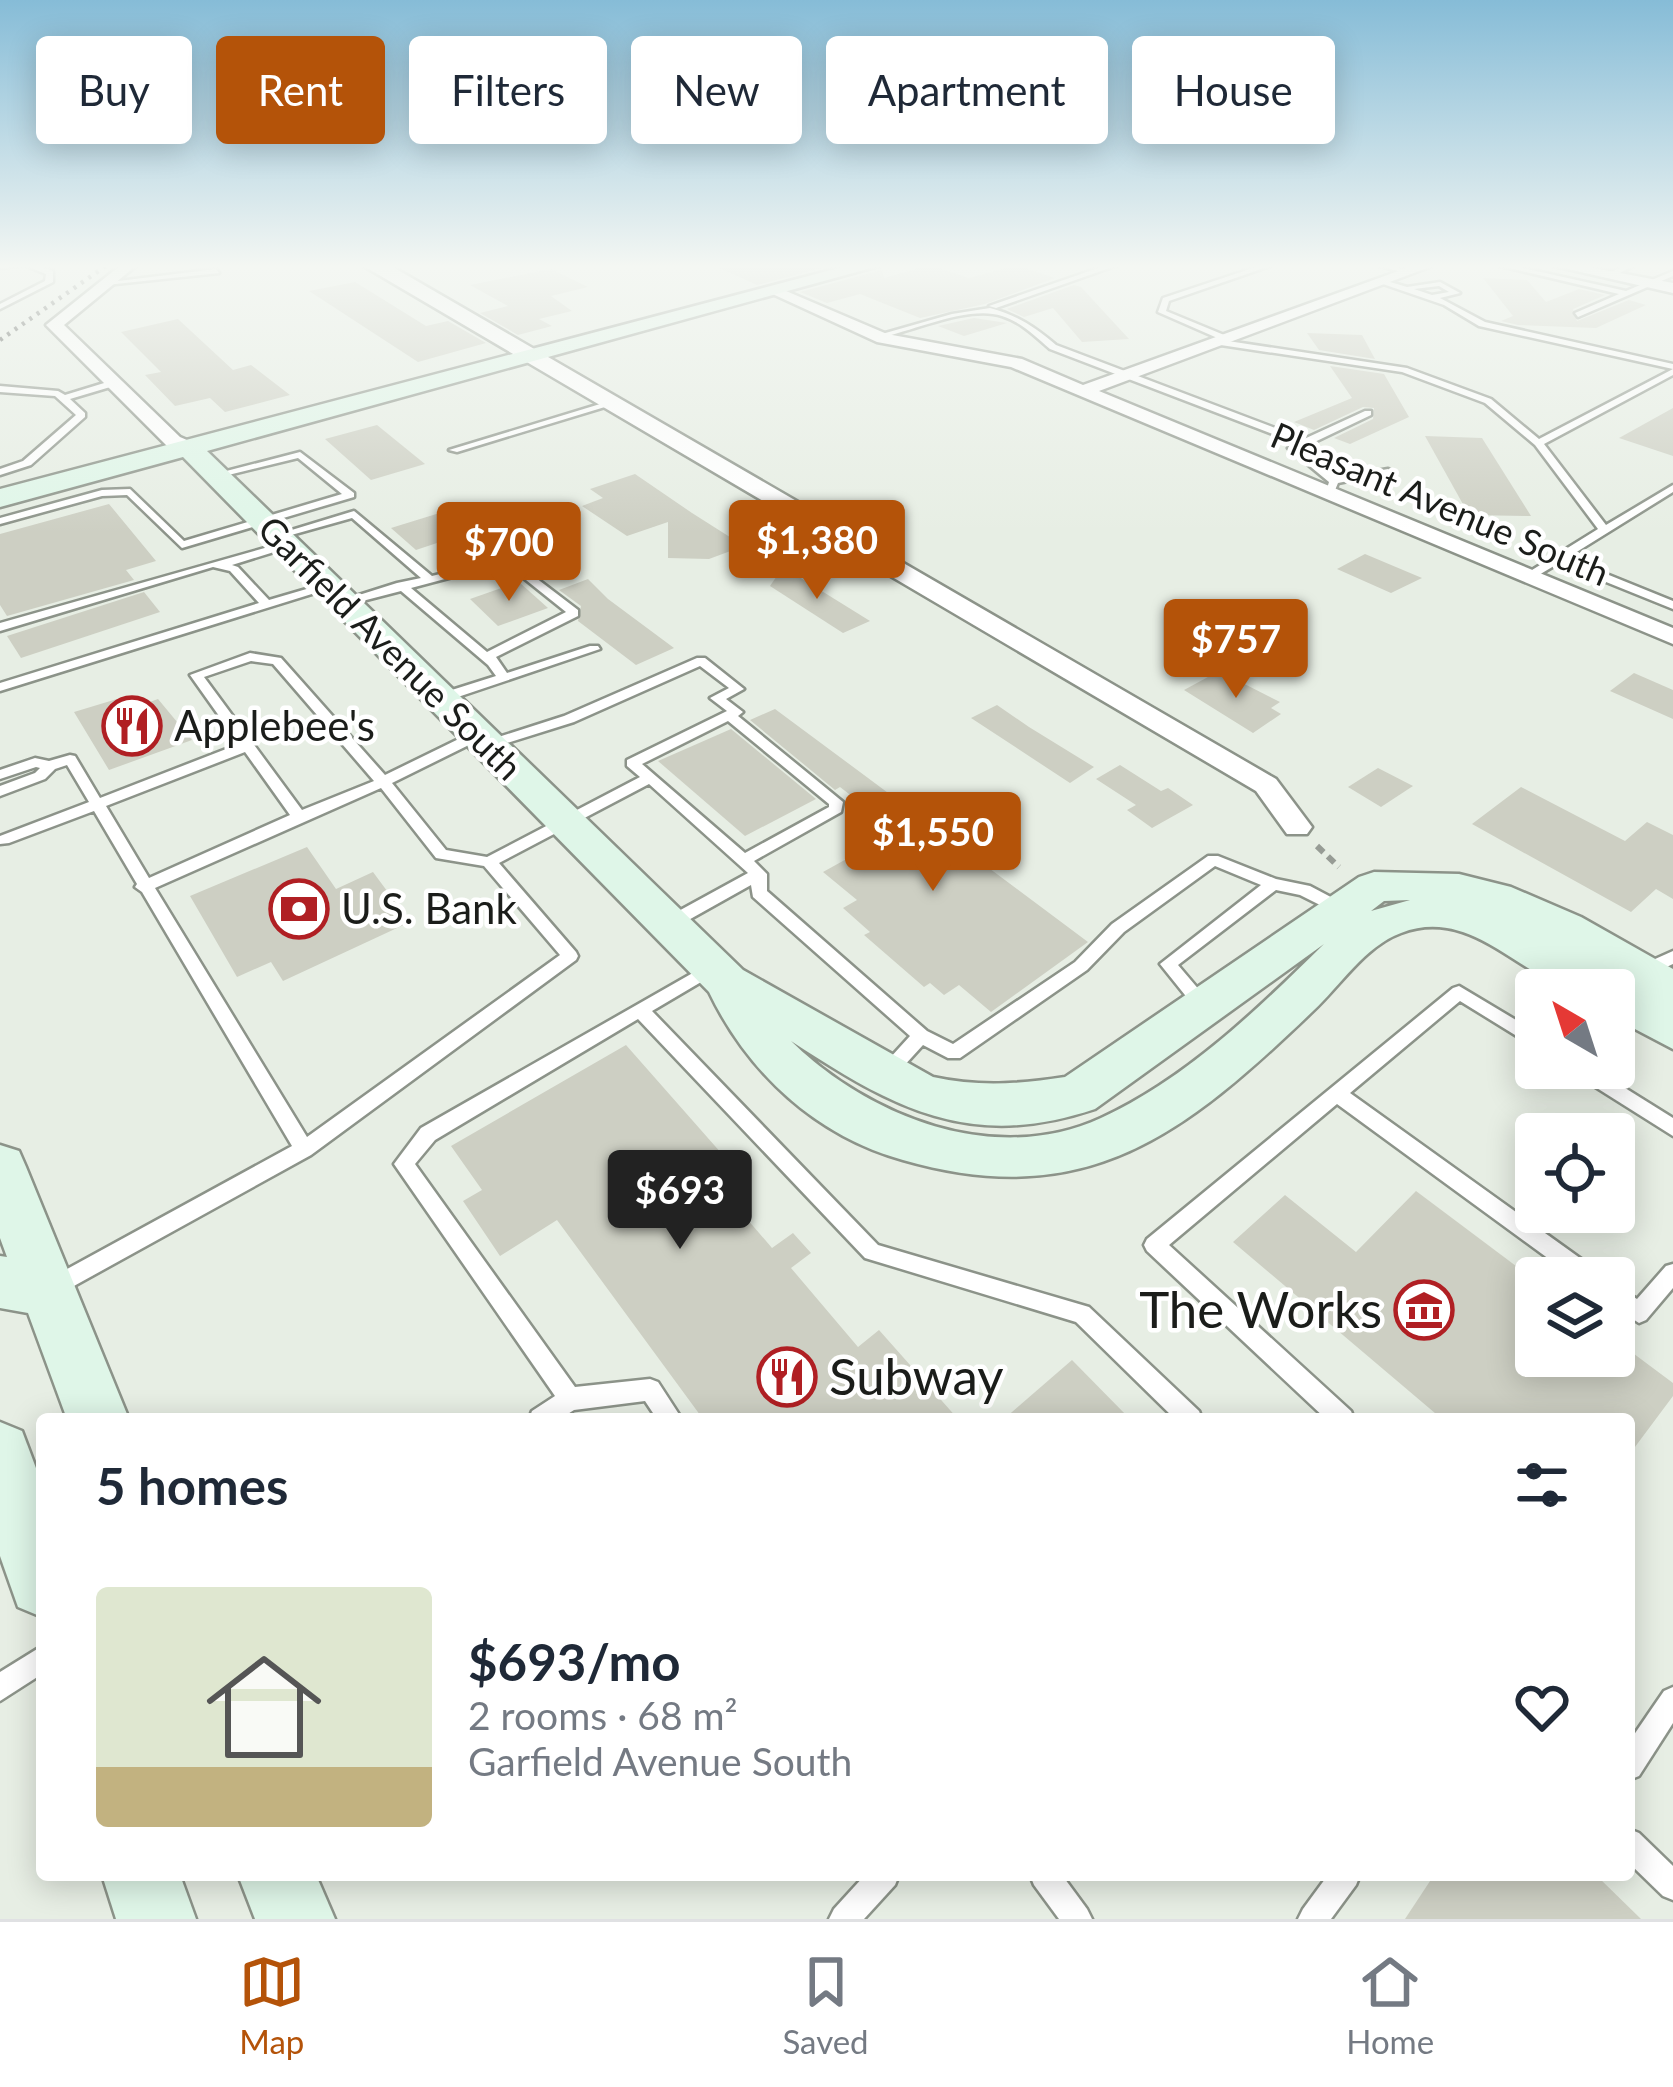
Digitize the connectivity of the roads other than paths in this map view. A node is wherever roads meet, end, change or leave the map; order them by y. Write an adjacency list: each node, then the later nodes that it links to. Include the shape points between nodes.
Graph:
1 (85, 355): 13 (street, Garfield Avenue South)
2 (537, 355): 8 (street)
3 (971, 355): 15 (street, Pleasant Avenue South)
4 (1071, 355): 12 (lane)
5 (1182, 355): 12 (street)
6 (1310, 355): 11 (lane)
7 (1602, 355): 10 (lane)
8 (532, 356): 17 (street); 21 (street)
9 (1426, 360): 11 (lane)
10 (1673, 369): 20 (lane)
11 (1404, 370): 20 (lane, via 1496,406)
12 (1124, 376): 15 (street); 19 (lane)
13 (114, 383): 16 (lane); 21 (street, Garfield Avenue South)
14 (0, 389): 16 (lane)
15 (1083, 391): 26 (street, Pleasant Avenue South)
16 (65, 398): 23 (lane, via 82,415 26,463)
17 (613, 403): 22 (lane); 58 (street, via 1266,785)
18 (1368, 413): 19 (lane)
19 (1300, 441): 26 (lane, via 1293,448)
20 (1538, 443): 30 (lane)
21 (189, 448): 25 (street, Garfield Avenue South); 28 (street)
22 (454, 450)
23 (0, 472)
24 (1388, 472): 26 (lane)
25 (216, 476): 31 (street, Garfield Avenue South); 31 (lane, via 308,457 350,494)
26 (1331, 487): 34 (street, Pleasant Avenue South)
27 (1673, 488): 30 (lane)
28 (0, 499)
29 (0, 521): 31 (lane, via 118,490 137,495 182,544)
30 (1604, 530): 32 (lane)
31 (275, 534): 33 (lane); 35 (lane, via 354,514); 37 (street, Garfield Avenue South)
32 (1557, 558): 34 (lane); 39 (lane)
33 (224, 564): 38 (lane); 40 (lane)
34 (1528, 577): 41 (street, Pleasant Avenue South)
35 (429, 578): 36 (lane); 43 (lane, via 519,568 574,614 505,644)
36 (401, 585): 37 (lane); 43 (lane)
37 (335, 594): 38 (lane); 46 (street, Garfield Avenue South)
38 (264, 602): 45 (lane)
39 (1673, 604)
40 (0, 627)
41 (1673, 637)
42 (594, 649): 44 (lane)
43 (489, 662): 44 (lane)
44 (503, 677): 46 (lane)
45 (0, 687)
46 (440, 698): 48 (street, Garfield Avenue South)
47 (729, 715): 48 (lane, via 736,712 717,698 738,689 701,661 569,719); 52 (lane, via 632,763); 60 (lane, via 836,802)
48 (483, 740): 53 (lane); 57 (street, Garfield Avenue South)
49 (247, 746): 53 (lane, via 196,675 250,657 277,661); 55 (lane); 56 (lane)
50 (50, 766): 51 (lane, via 35,762); 54 (lane); 55 (lane, via 70,759)
51 (0, 775)
52 (650, 778): 57 (lane); 60 (lane)
53 (383, 782): 56 (lane); 61 (lane, via 441,854)
54 (0, 790)
55 (95, 805): 59 (lane); 64 (lane)
56 (299, 818): 64 (lane)
57 (563, 820): 61 (lane); 66 (street, Garfield Avenue South)
58 (1297, 827)
59 (4, 840)
60 (743, 861): 62 (lane)
61 (489, 862): 79 (lane, via 570,956)
62 (759, 874): 66 (lane); 73 (lane, via 759,893)
63 (1274, 884): 65 (lane, via 1304,890); 69 (lane, via 1168,964); 73 (lane, via 1213,860 1118,928 1081,966 954,1053)
64 (143, 887): 79 (lane)
65 (1354, 921): 68 (street, via 1402,917 1437,899); 69 (street, Garfield Avenue South); 74 (street, Garfield Avenue South)
66 (668, 924): 67 (street, Garfield Avenue South)
67 (719, 975): 70 (lane); 74 (street, Garfield Avenue South, via 742,1016 793,1074 876,1130 936,1151 999,1159 1063,1158 1160,1112); 75 (street, Garfield Avenue South)
68 (1637, 984): 72 (street)
69 (1203, 1005): 74 (street); 75 (street, Garfield Avenue South, via 1077,1095 1025,1108 963,1105)
70 (640, 1010): 85 (lane, via 428,1134 404,1164); 89 (lane, via 872,1252 1082,1315)
71 (1515, 1028): 77 (lane, via 1459,992)
72 (1673, 1031)
73 (921, 1036): 75 (lane)
74 (1251, 1041)
75 (880, 1080)
76 (1612, 1089): 78 (lane)
77 (1337, 1094): 81 (lane); 90 (lane, via 1154,1245)
78 (1673, 1128)
79 (304, 1149): 83 (lane)
80 (0, 1167): 83 (street)
81 (1562, 1257)
82 (1673, 1273): 84 (lane)
83 (24, 1286): 86 (street)
84 (1635, 1310)
85 (570, 1399): 87 (lane); 88 (lane, via 650,1390)
86 (95, 1413)
87 (549, 1413)
88 (667, 1413)
89 (1184, 1413)
90 (1336, 1413)
91 (0, 1453): 92 (street)
92 (36, 1564)
93 (36, 1663): 94 (lane)
94 (0, 1688)
95 (1673, 1700): 96 (lane)
96 (1635, 1757)
97 (1635, 1849): 103 (lane)
98 (143, 1881): 104 (street)
99 (279, 1881): 105 (street)
100 (879, 1881): 106 (lane)
101 (1048, 1881): 107 (lane)
102 (1342, 1881): 108 (lane)
103 (1673, 1886)
104 (156, 1919)
105 (295, 1919)
106 (844, 1919)
107 (1077, 1919)
108 (1313, 1919)

